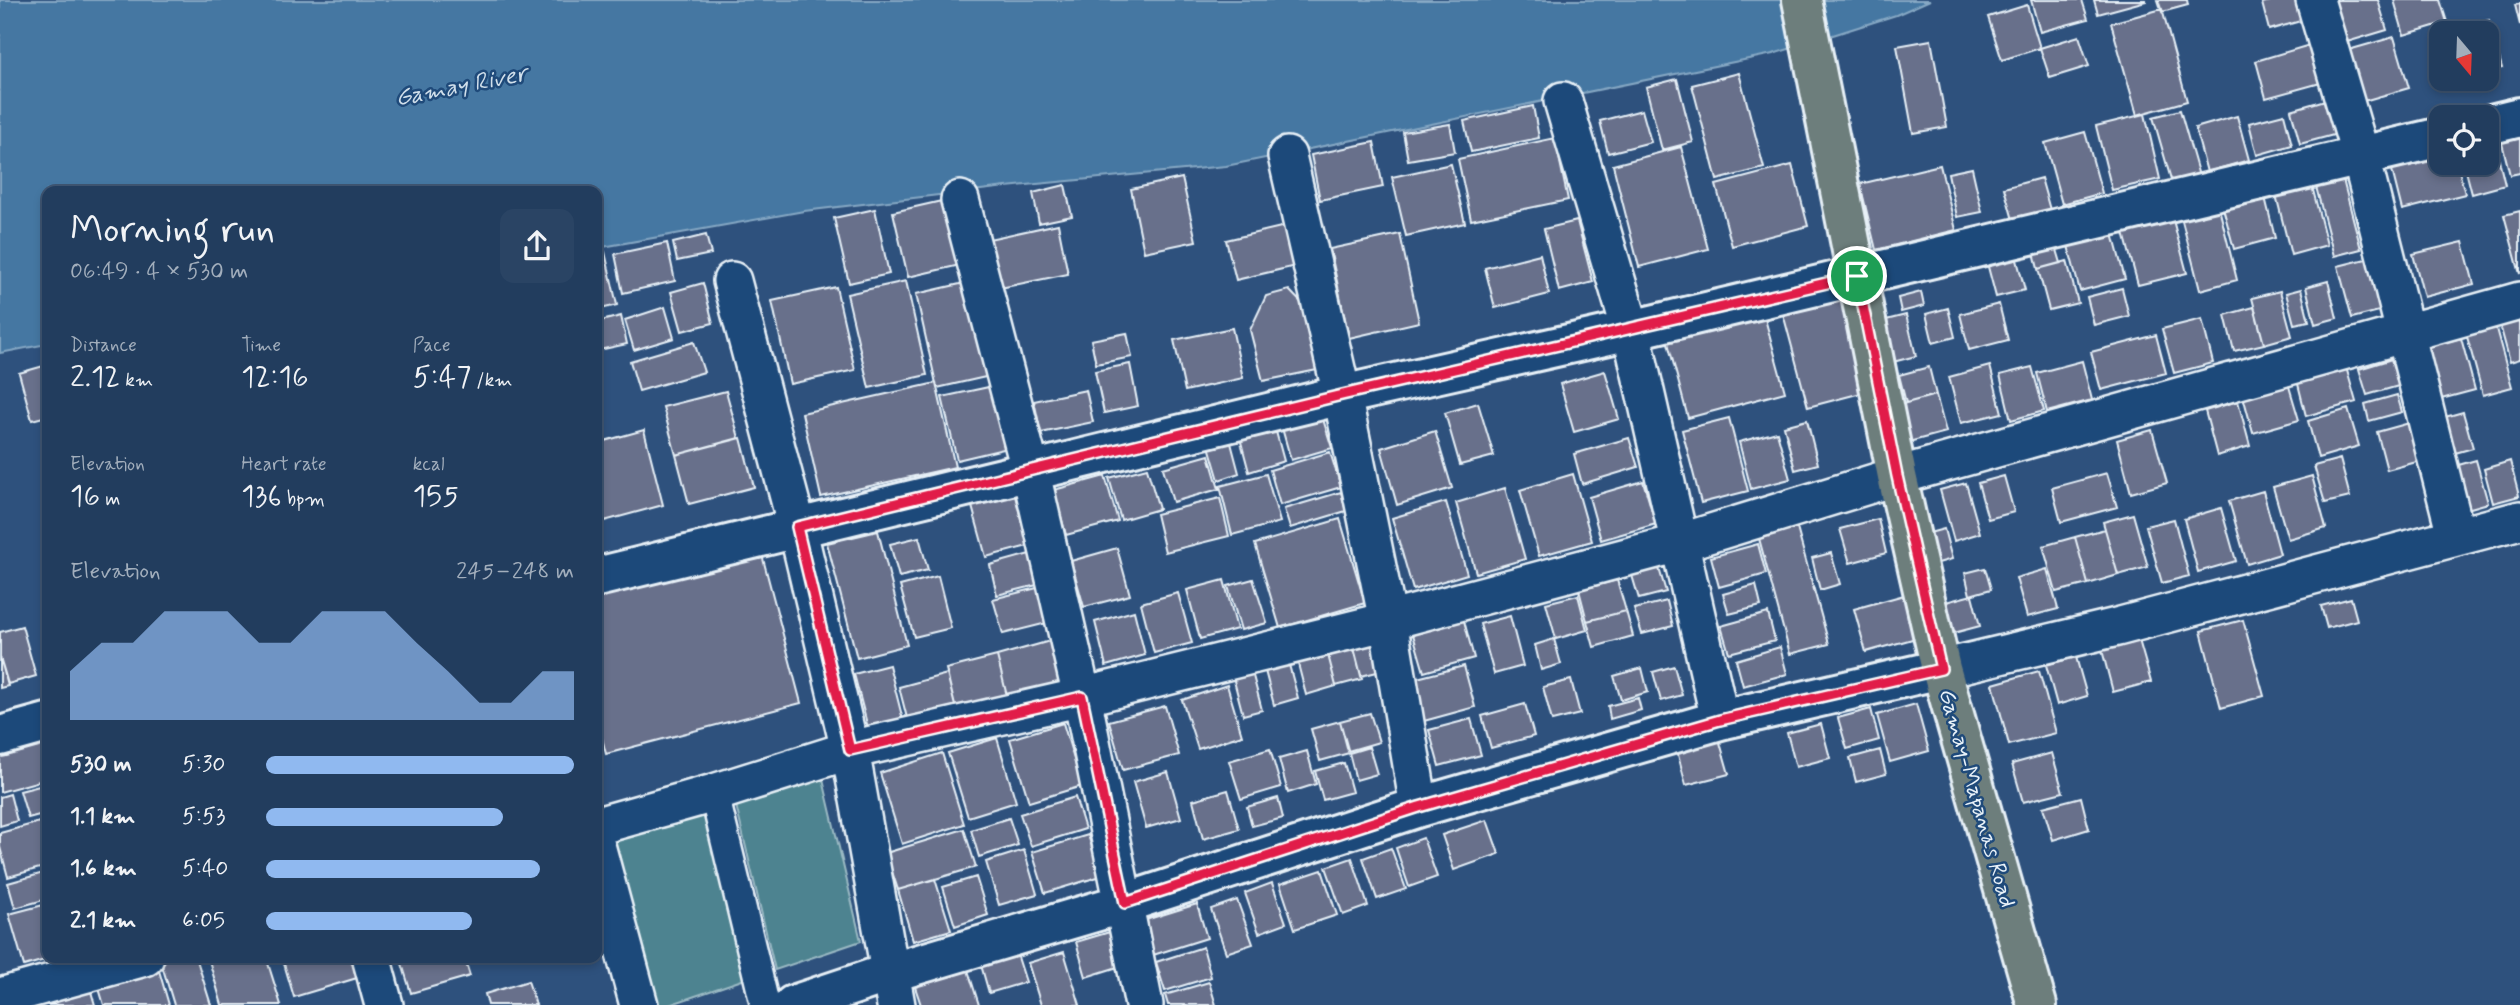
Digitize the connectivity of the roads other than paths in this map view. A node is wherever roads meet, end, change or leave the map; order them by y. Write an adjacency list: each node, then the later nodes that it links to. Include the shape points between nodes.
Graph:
1 (1801, 0): 10 (main road, Gamay-Mapanas Road)
2 (2315, 0): 8 (street)
3 (1563, 101): 13 (street)
4 (2520, 117): 5 (street)
5 (2499, 122)
6 (2429, 140): 8 (street)
7 (1287, 156): 15 (street)
8 (2361, 157): 10 (street); 14 (street)
9 (960, 200): 16 (street)
10 (1857, 276): 13 (street); 17 (main road, Gamay-Mapanas Road)
11 (732, 281): 19 (street)
12 (2520, 301): 14 (street)
13 (1631, 330): 15 (street); 21 (street)
14 (2405, 332): 17 (street); 20 (street)
15 (1342, 395): 16 (street); 23 (street)
16 (1030, 470): 19 (street); 25 (street)
17 (1897, 476): 21 (street); 24 (main road, Gamay-Mapanas Road)
18 (2520, 520): 20 (street)
19 (797, 527): 22 (street); 29 (street)
20 (2456, 536): 24 (street)
21 (1679, 543): 23 (street); 26 (street)
22 (602, 576)
23 (1388, 621): 25 (street); 31 (street)
24 (1941, 669): 26 (street); 44 (main road, Gamay-Mapanas Road)
25 (1082, 697): 29 (street); 34 (street)
26 (1720, 720): 31 (street)
27 (42, 724): 28 (street)
28 (0, 736)
29 (850, 750): 30 (street); 37 (street)
30 (714, 793): 32 (street); 41 (street)
31 (1419, 807): 34 (street)
32 (602, 825)
33 (602, 868): 40 (street)
34 (1125, 903): 37 (street); 43 (street)
35 (123, 963): 38 (street)
36 (372, 963): 39 (street)
37 (892, 989): 42 (street)
38 (0, 997)
39 (384, 1005)
40 (639, 1005)
41 (765, 1005)
42 (793, 1005)
43 (1144, 1005)
44 (2037, 1005)

